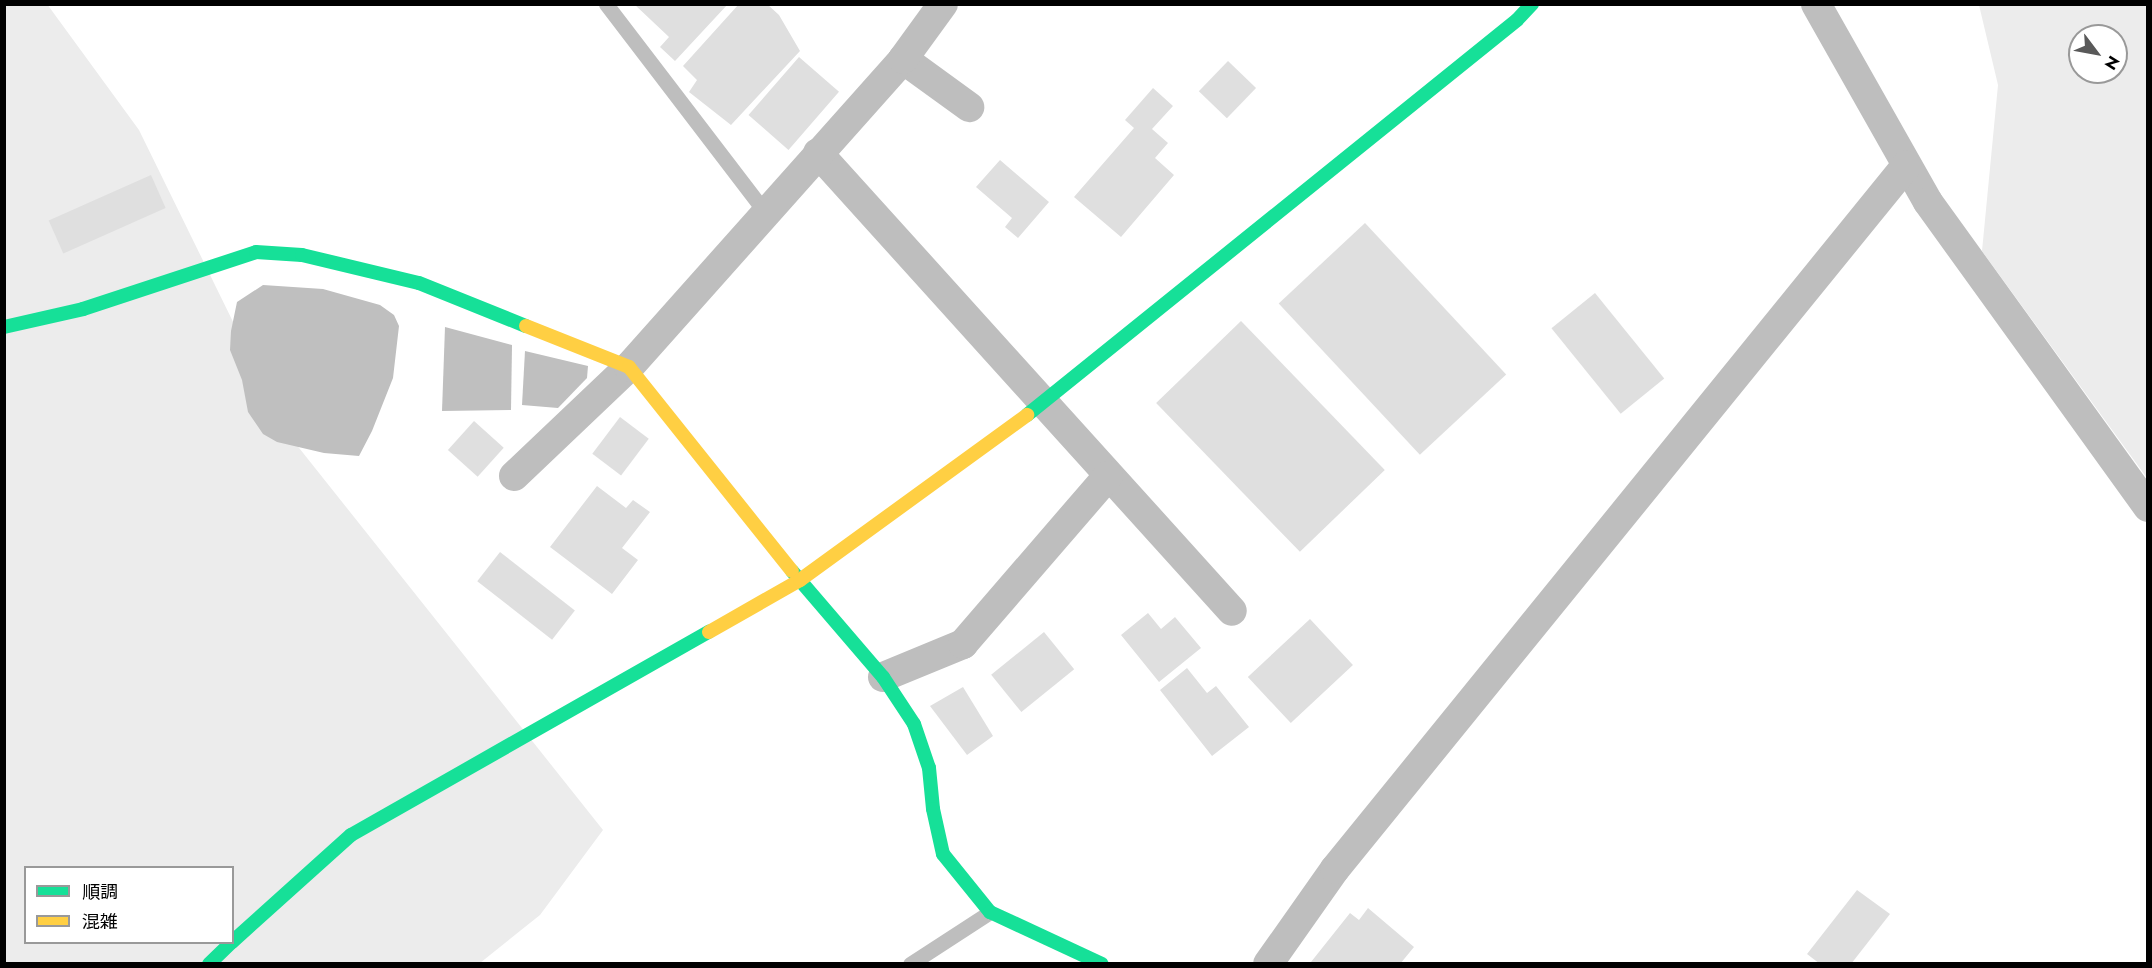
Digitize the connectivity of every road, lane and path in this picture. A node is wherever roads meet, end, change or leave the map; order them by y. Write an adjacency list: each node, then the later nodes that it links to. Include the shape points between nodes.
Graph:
1 (606, 4): 9 (lane)
2 (943, 4): 5 (street)
3 (1532, 4): 12 (street)
4 (1815, 4): 8 (street)
5 (903, 59): 6 (street); 7 (street)
6 (969, 107)
7 (818, 153): 9 (street); 12 (street)
8 (1906, 166): 15 (street); 25 (street, via 1335,869)
9 (766, 213): 11 (street)
10 (4, 327): 11 (street, via 83,309 256,252 302,255 419,283)
11 (629, 367): 13 (street); 16 (street)
12 (1045, 402): 14 (street); 16 (street)
13 (514, 476)
14 (1108, 476): 17 (street); 18 (street, via 963,644)
15 (2148, 507)
16 (800, 580): 18 (street); 20 (street, via 351,835)
17 (1232, 611)
18 (883, 677): 19 (street, via 914,724 929,768 943,854)
19 (990, 912): 23 (lane); 24 (street)
20 (234, 940)
21 (230, 944): 22 (street)
22 (209, 963)
23 (910, 963)
24 (1102, 963)
25 (1268, 963)

